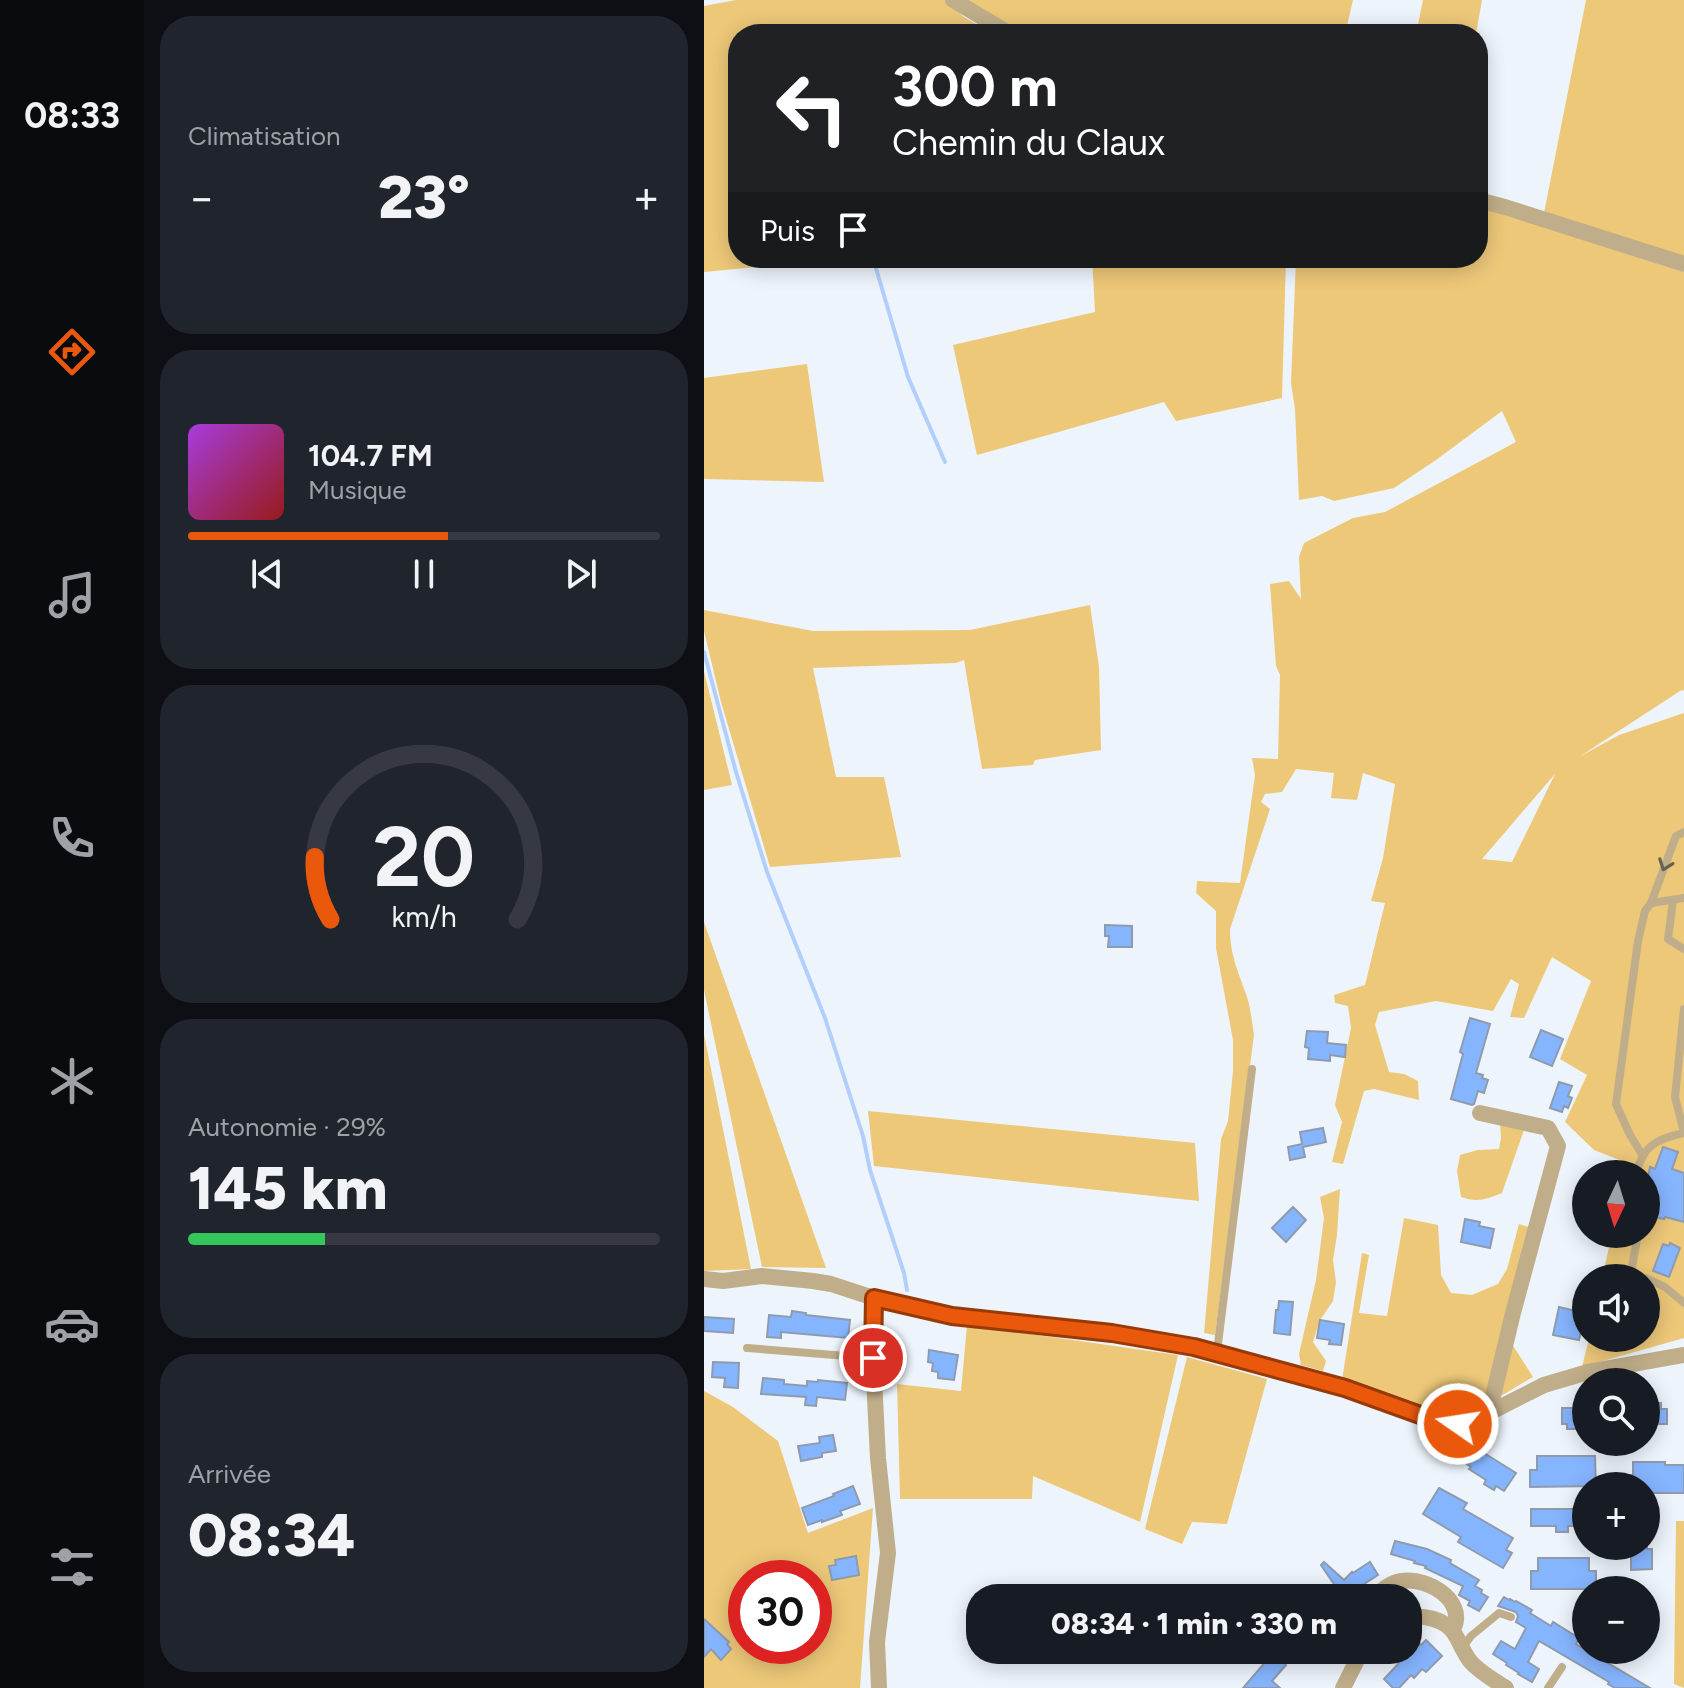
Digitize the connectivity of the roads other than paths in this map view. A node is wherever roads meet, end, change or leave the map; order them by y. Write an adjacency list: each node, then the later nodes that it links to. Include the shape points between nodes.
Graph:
1 (953, 0): 2 (street)
2 (993, 24)
3 (1488, 203): 4 (street)
4 (1684, 264)
5 (1684, 832): 8 (lane, one-way to 8, via 1676,836)
6 (1684, 898): 7 (lane)
7 (1673, 900): 8 (lane); 9 (lane, via 1668,939)
8 (1651, 903): 14 (lane, via 1638,941 1616,1104)
9 (1684, 949)
10 (1684, 1009): 13 (lane, via 1675,1097)
11 (1252, 1069): 21 (lane)
12 (1480, 1113): 24 (street, via 1548,1128 1558,1146)
13 (1684, 1133): 14 (lane, via 1665,1137)
14 (1643, 1156): 15 (lane)
15 (1640, 1160)
16 (704, 1279): 18 (street, via 762,1276 813,1281)
17 (1660, 1285): 19 (lane)
18 (874, 1298): 21 (street, via 952,1316 1112,1333); 23 (street)
19 (1684, 1303)
20 (747, 1348): 23 (lane)
21 (1217, 1352): 24 (street, via 1434,1420 1458,1424)
22 (1684, 1355): 24 (street, via 1544,1385)
23 (873, 1358): 32 (street, via 888,1553 877,1642)
24 (1489, 1413)
25 (1393, 1584): 28 (street, via 1413,1581 1436,1588 1455,1610)
26 (1422, 1617): 28 (street)
27 (1511, 1617): 29 (lane, via 1499,1613)
28 (1453, 1630): 29 (street)
29 (1462, 1649): 34 (street, via 1472,1664)
30 (1355, 1664): 33 (street)
31 (1562, 1667): 35 (lane)
32 (879, 1688)
33 (1343, 1688)
34 (1506, 1688)
35 (1548, 1688)

